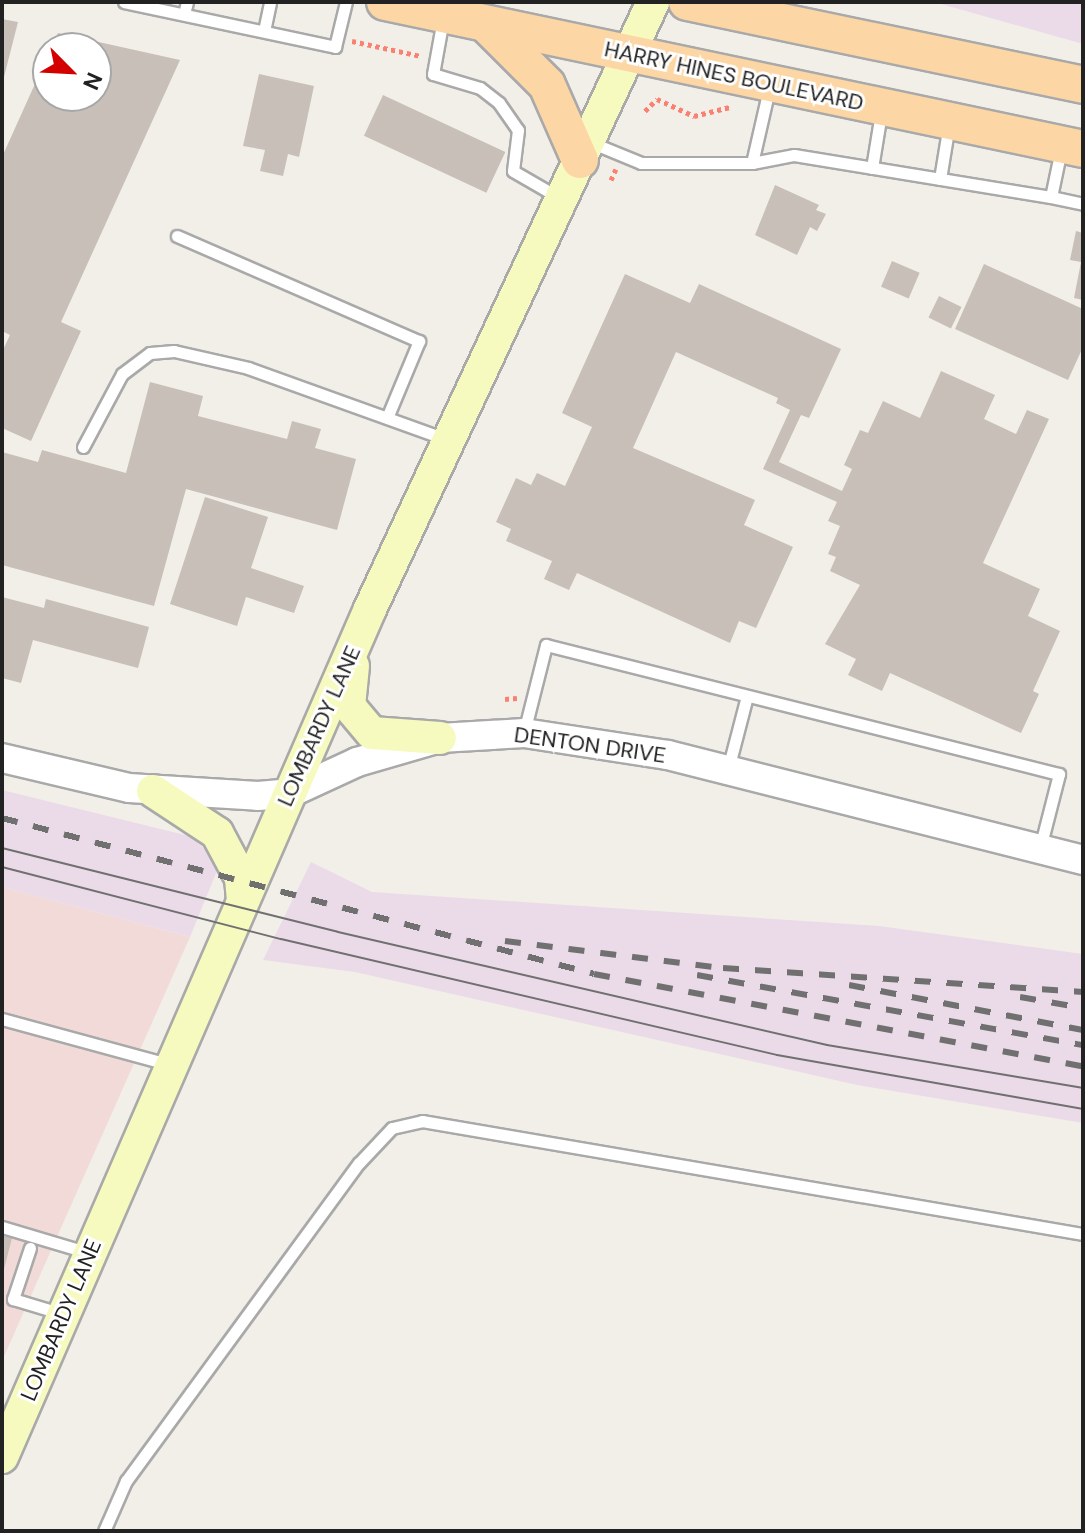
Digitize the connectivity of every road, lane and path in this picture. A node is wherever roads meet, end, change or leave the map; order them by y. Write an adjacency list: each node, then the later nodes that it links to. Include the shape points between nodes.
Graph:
1 (124, 2): 8 (lane)
2 (270, 2): 11 (lane)
3 (346, 2): 13 (lane)
4 (385, 2): 9 (main road, HARRY HINES BOULEVARD)
5 (653, 2): 14 (main road, LOMBARDY LANE)
6 (687, 2): 12 (main road)
7 (783, 2): 12 (main road)
8 (186, 8): 11 (lane)
9 (444, 14): 10 (main road, HARRY HINES BOULEVARD); 15 (lane)
10 (485, 23): 14 (main road, HARRY HINES BOULEVARD); 23 (main road, via 547,85)
11 (264, 31): 13 (lane, via 335,47)
12 (831, 34): 17 (main road)
13 (337, 37): 15 (path)
14 (630, 53): 16 (main road, HARRY HINES BOULEVARD); 23 (main road, LOMBARDY LANE)
15 (436, 59): 28 (lane, via 433,74 480,88 499,103 518,130 513,171)
16 (770, 84): 19 (main road, HARRY HINES BOULEVARD); 24 (lane)
17 (1083, 85)
18 (657, 99): 20 (path)
19 (882, 108): 21 (main road, HARRY HINES BOULEVARD); 25 (lane)
20 (645, 111)
21 (950, 121): 22 (main road, HARRY HINES BOULEVARD); 26 (lane)
22 (1072, 147): 27 (lane)
23 (585, 151): 24 (lane, via 641,163); 28 (main road, LOMBARDY LANE)
24 (752, 163): 25 (lane, via 794,155)
25 (872, 168): 26 (lane)
26 (940, 179): 27 (lane)
27 (1051, 197): 29 (lane)
28 (562, 199): 32 (main road, LOMBARDY LANE)
29 (1083, 204)
30 (177, 236): 31 (lane, via 419,341)
31 (387, 418): 32 (lane); 33 (lane, via 248,368 174,351 150,353 122,374)
32 (449, 441): 34 (main road, LOMBARDY LANE)
33 (83, 447)
34 (370, 609): 37 (main road, via 351,672 349,706 372,733); 41 (main road, LOMBARDY LANE)
35 (747, 696): 36 (lane, via 546,645); 39 (lane); 42 (lane, via 1059,774)
36 (524, 733): 37 (street, DENTON DRIVE); 39 (street, DENTON DRIVE, via 668,755)
37 (440, 738): 41 (street, DENTON DRIVE, via 357,762)
38 (2, 758): 40 (street, DENTON DRIVE)
39 (727, 770): 42 (street, DENTON DRIVE)
40 (153, 791): 41 (street, DENTON DRIVE); 44 (main road, via 217,833 237,868)
41 (290, 793): 44 (main road, LOMBARDY LANE)
42 (1040, 849): 43 (street, DENTON DRIVE)
43 (1083, 860)
44 (243, 899): 46 (main road, LOMBARDY LANE)
45 (2, 1019): 46 (lane)
46 (171, 1065): 50 (main road, LOMBARDY LANE)
47 (2, 1227): 50 (lane)
48 (1083, 1234): 53 (lane, via 422,1121 392,1128 359,1163 126,1481)
49 (30, 1248): 51 (lane, via 13,1299)
50 (90, 1253): 51 (main road, LOMBARDY LANE)
51 (63, 1315): 52 (main road, LOMBARDY LANE)
52 (2, 1457)
53 (104, 1531)

